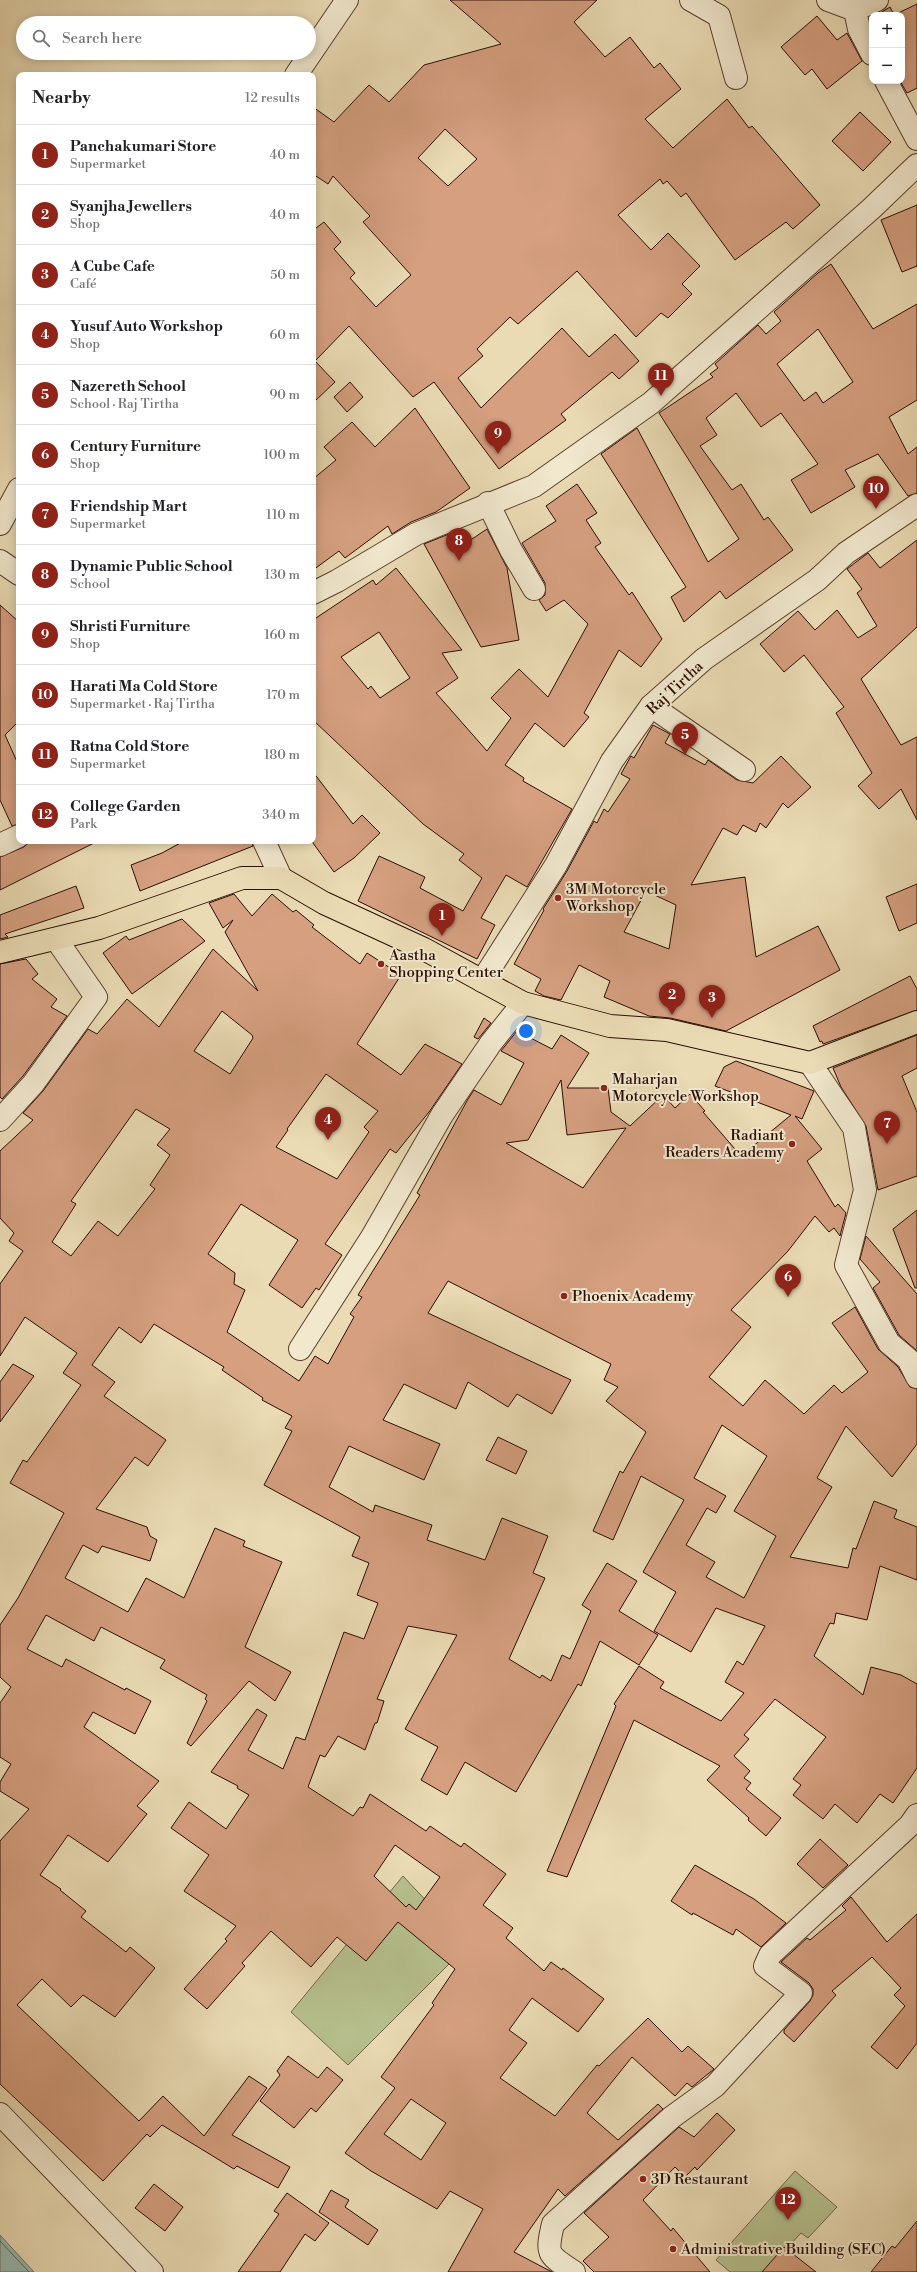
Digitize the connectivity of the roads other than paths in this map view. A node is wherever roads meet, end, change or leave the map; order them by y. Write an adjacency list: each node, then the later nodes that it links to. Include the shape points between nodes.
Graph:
1 (347, 0): 7 (street)
2 (691, 0): 5 (street)
3 (828, 0): 6 (street)
4 (877, 0): 6 (street)
5 (722, 8): 11 (street)
6 (855, 10): 8 (street, via 859,29)
7 (316, 46)
8 (869, 48)
9 (306, 60): 10 (street)
10 (298, 72)
11 (736, 78)
12 (888, 84): 13 (street)
13 (917, 139)
14 (917, 165): 16 (street, via 871,209 651,403 534,486)
15 (16, 494): 18 (street)
16 (488, 503): 21 (street); 22 (street, via 416,534)
17 (917, 505): 23 (street, Raj Tirtha, via 846,553 817,580 704,659)
18 (0, 524)
19 (0, 561): 20 (street)
20 (16, 572)
21 (534, 589)
22 (316, 592)
23 (651, 706): 24 (street); 31 (street, Raj Tirtha, via 612,761 556,865)
24 (744, 770)
25 (16, 837): 27 (street)
26 (265, 844): 28 (street)
27 (0, 845)
28 (282, 878): 29 (main road, via 242,878 99,928); 31 (main road, via 324,903 424,949)
29 (56, 939): 30 (main road); 35 (street, via 96,997 33,1084)
30 (0, 952)
31 (482, 981): 32 (main road)
32 (523, 1002): 34 (main road, via 610,1026 667,1030); 36 (street, via 491,1043 442,1115 372,1236)
33 (917, 1022): 34 (main road)
34 (810, 1063): 37 (street, via 854,1128 866,1190 846,1265 889,1343 908,1360)
35 (0, 1120)
36 (300, 1349)
37 (917, 1377)
38 (917, 1815): 41 (street, via 910,1825 766,1960 765,1966 801,1993 715,2086 672,2117 553,2224 548,2248 553,2259)
39 (0, 2114): 40 (street)
40 (152, 2272)
41 (574, 2272)

